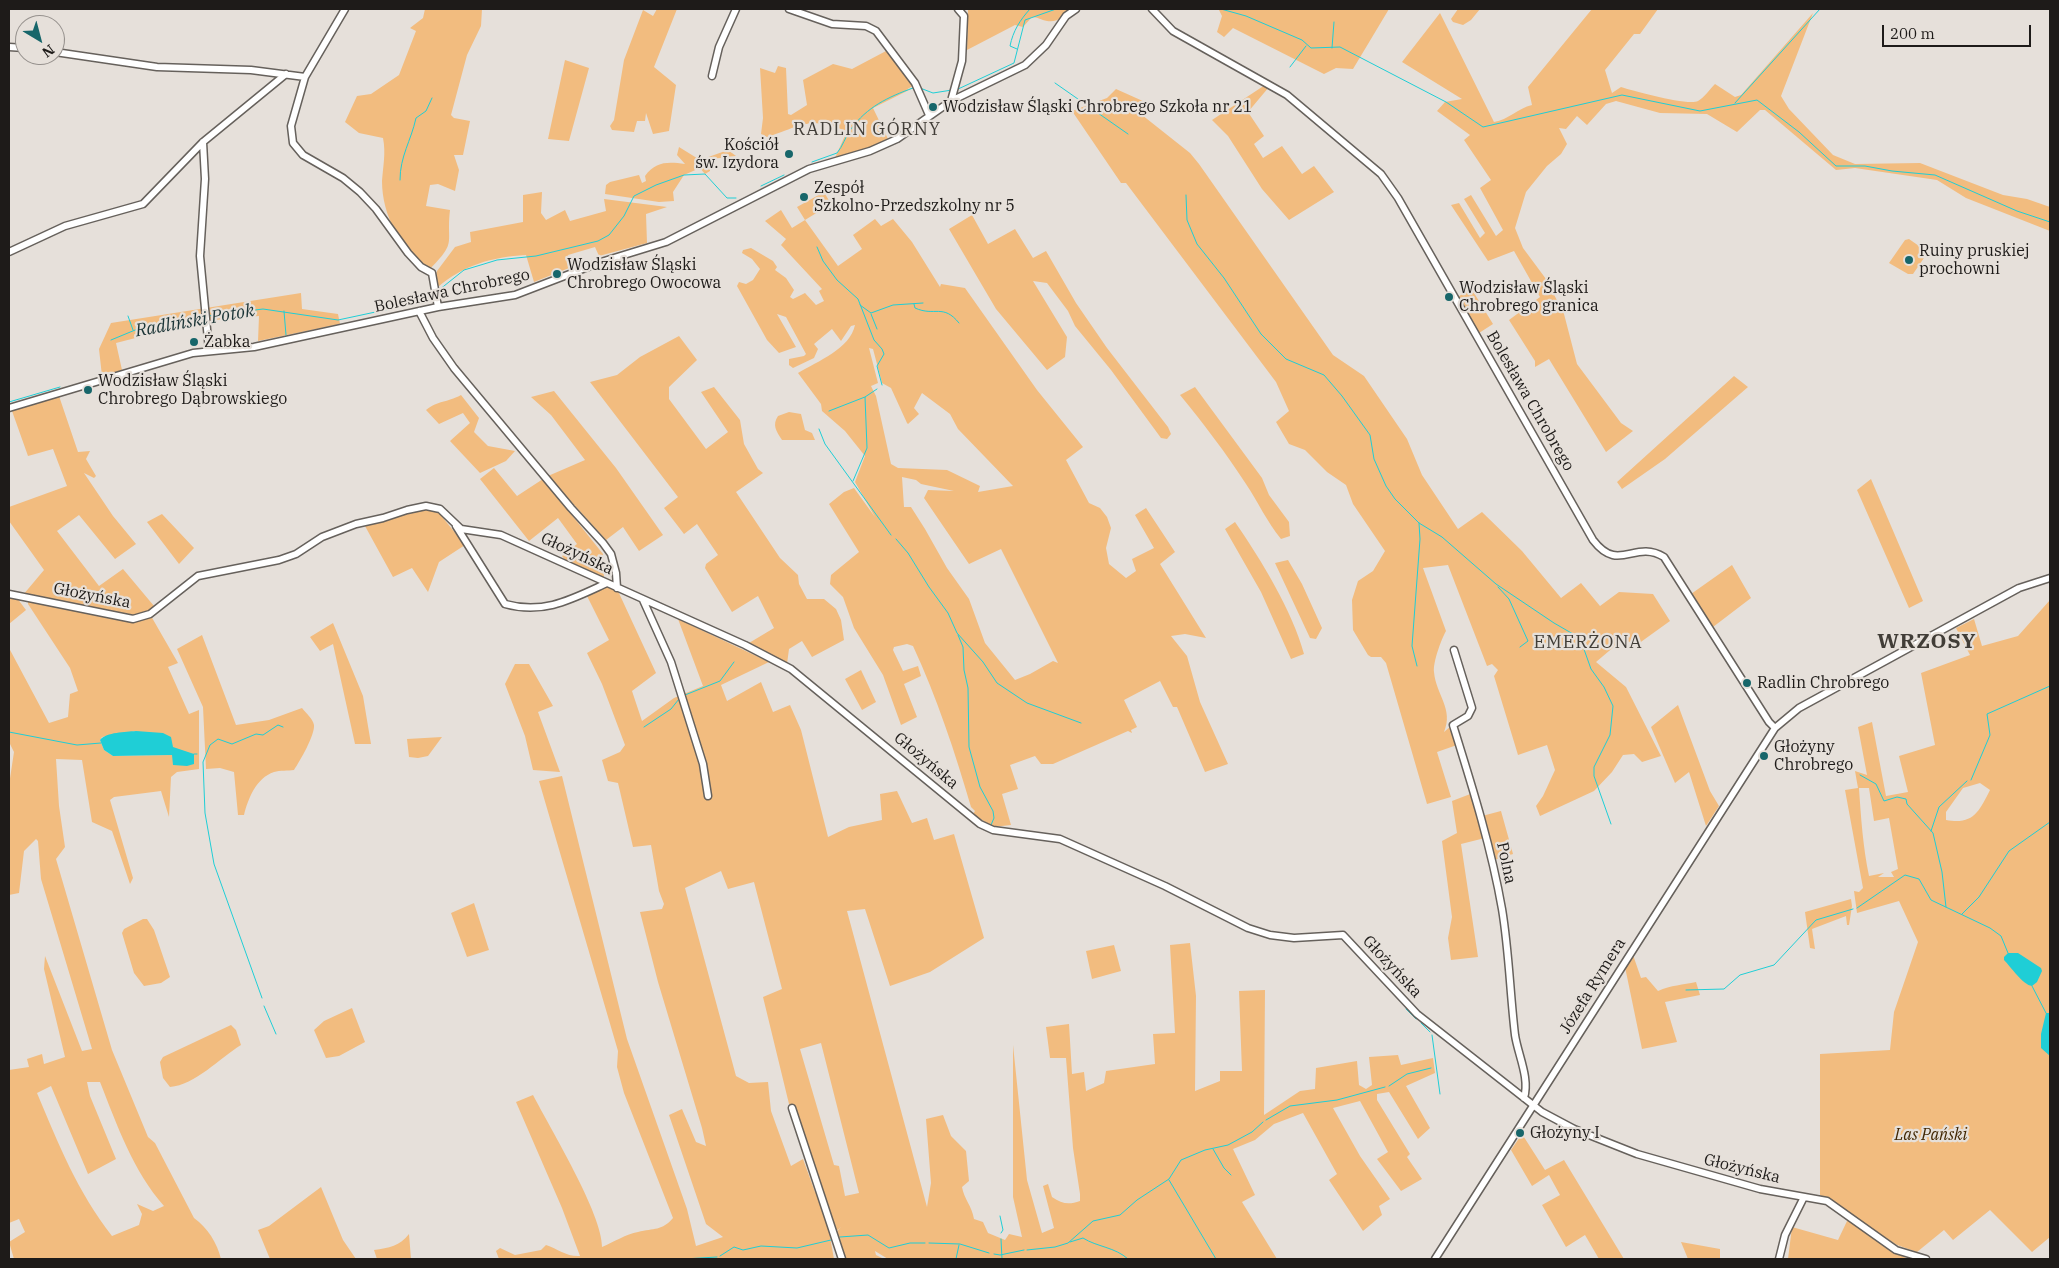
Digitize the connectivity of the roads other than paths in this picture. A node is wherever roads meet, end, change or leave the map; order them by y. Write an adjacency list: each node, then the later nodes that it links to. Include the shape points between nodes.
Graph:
1 (345, 9): 10 (street)
2 (736, 9): 9 (street, via 719,47)
3 (788, 9): 12 (street, via 832,24 866,26 876,31 915,83)
4 (958, 9): 11 (street, via 964,16 962,61)
5 (1076, 9): 11 (street, Bolesława Chrobrego, via 1066,16 1030,61)
6 (1152, 9): 26 (street, Bolesława Chrobrego, via 1174,31 1287,95 1390,184 1600,550 1611,556 1623,556 1648,550 1664,558)
7 (65, 53): 8 (street, via 157,67)
8 (286, 74): 10 (street); 13 (street)
9 (712, 76)
10 (305, 77): 15 (street, via 291,126 293,143 304,155 343,178 376,209 408,253 432,273)
11 (951, 101): 12 (street, Bolesława Chrobrego)
12 (929, 115): 15 (street, Bolesława Chrobrego, via 886,145 809,169 666,242 600,262 515,295)
13 (203, 142): 14 (street, via 143,204 65,226); 17 (street, via 205,180 200,256)
14 (9, 252)
15 (438, 307): 16 (street, Bolesława Chrobrego)
16 (419, 312): 17 (street, Bolesława Chrobrego, via 254,347); 22 (street, via 454,368 611,554)
17 (209, 350): 18 (street, Bolesława Chrobrego)
18 (9, 408)
19 (455, 525): 21 (street, Głożyńska, via 501,535); 21 (street, via 505,604 523,609 542,608); 23 (street, Głożyńska, via 440,509 426,506 356,524 322,537 296,554 279,560 198,576 150,614 133,619)
20 (2050, 578): 26 (street, Józefa Rymera, via 2019,588 1799,708)
21 (606, 583): 22 (street, Głożyńska)
22 (617, 588): 24 (street, Głożyńska)
23 (9, 594)
24 (643, 600): 27 (street, via 671,662 703,764); 28 (street, Głożyńska, via 791,669 980,824 993,830 1060,839 1248,928 1270,935 1294,938 1343,935 1417,1014)
25 (1454, 650): 28 (street, Polna, via 1472,708 1468,716 1453,725 1487,836 1502,908 1515,1034 1527,1089)
26 (1775, 728): 29 (street, Józefa Rymera)
27 (708, 796)
28 (1524, 1098): 29 (street, Głożyńska)
29 (1533, 1106): 31 (street, Głożyńska, via 1574,1129 1637,1154 1751,1187); 34 (street, Józefa Rymera)
30 (792, 1108): 33 (street)
31 (1807, 1197): 32 (street, Głożyńska, via 1827,1201 1896,1250); 35 (street, via 1786,1235)
32 (1917, 1258): 36 (street, Głożyńska)
33 (842, 1259)
34 (1435, 1259)
35 (1779, 1259)
36 (1926, 1259)

